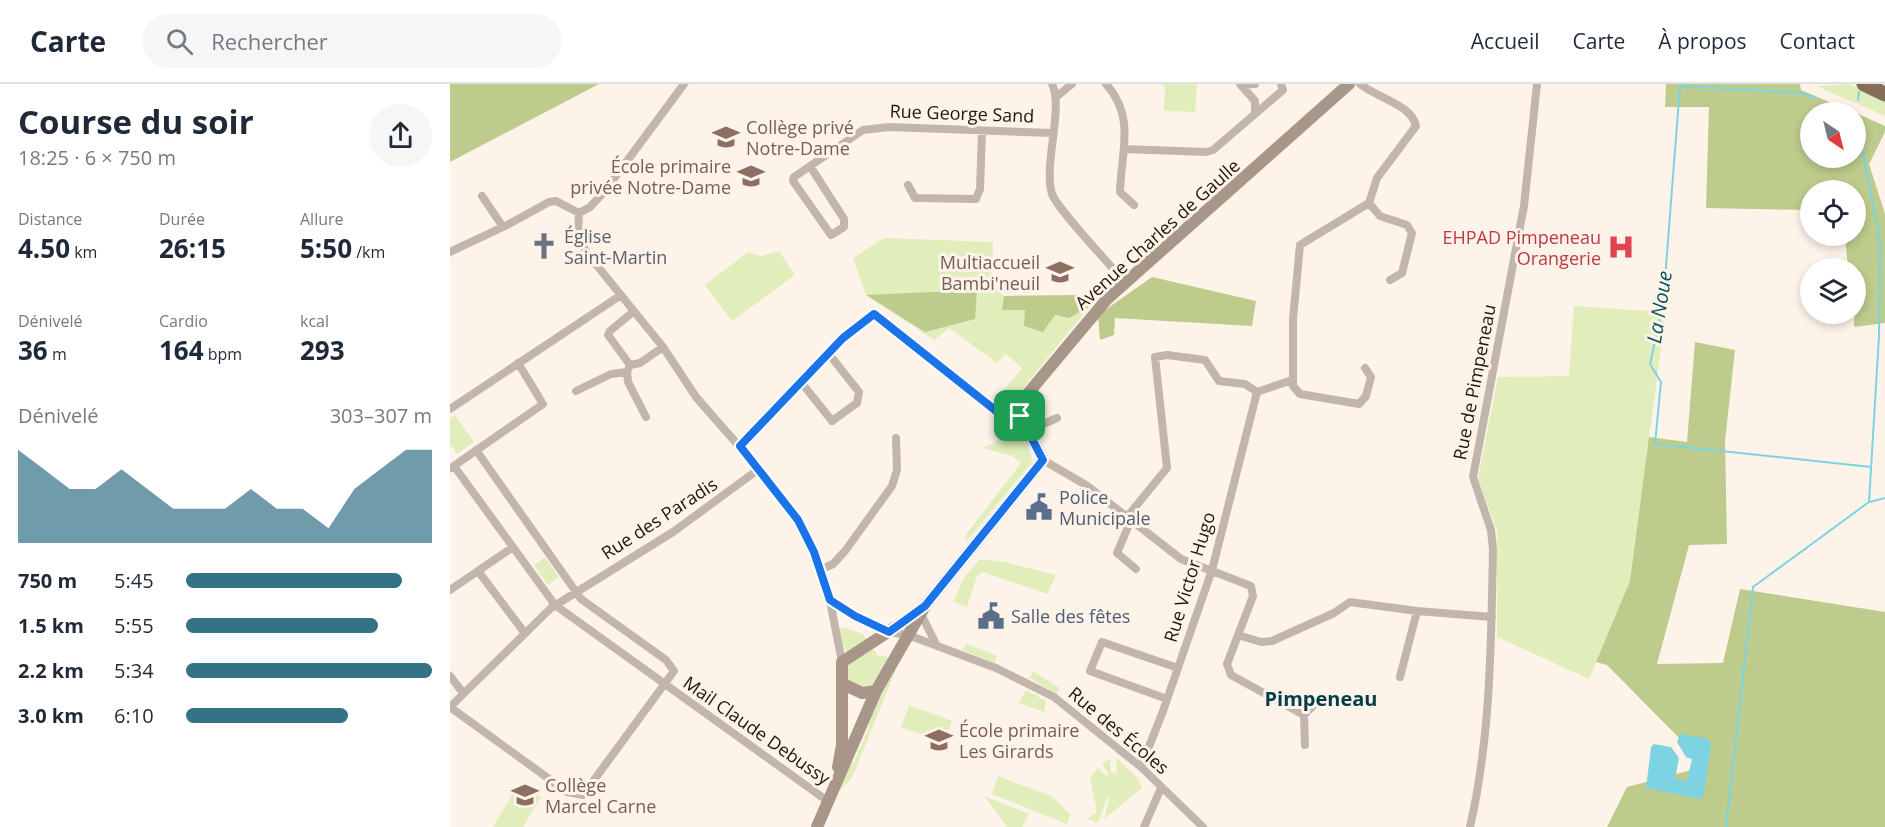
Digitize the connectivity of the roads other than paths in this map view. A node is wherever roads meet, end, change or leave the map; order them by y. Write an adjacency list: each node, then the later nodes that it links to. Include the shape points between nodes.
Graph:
1 (684, 84): 23 (street, via 604,192)
2 (1052, 84): 13 (street)
3 (1072, 84): 13 (street)
4 (1106, 84): 17 (street, via 1122,105)
5 (1255, 84): 11 (street)
6 (1281, 84): 14 (street, via 1283,90)
7 (1349, 84): 27 (street, Avenue Charles de Gaulle)
8 (1360, 84): 21 (street, via 1408,111 1416,126 1377,178)
9 (1537, 84): 62 (street, Rue de Pimpeneau, via 1524,206 1473,477 1491,530)
10 (1864, 84): 12 (highway)
11 (1241, 85): 14 (street, via 1255,101)
12 (1885, 94)
13 (1056, 97): 16 (street)
14 (1256, 114): 17 (street, via 1206,152)
15 (982, 132): 16 (street, Rue George Sand); 18 (street, Rue George Sand, via 876,127 863,130); 19 (street, via 980,189 976,199 915,198)
16 (1052, 133): 27 (street, via 1052,196)
17 (1124, 149): 22 (street, via 1120,192)
18 (810, 166): 18 (street, Rue George Sand, via 793,181 828,233 835,234 844,227 844,219)
19 (908, 185)
20 (482, 196): 24 (street)
21 (1369, 203): 26 (street, via 1380,216 1407,225 1412,233 1402,273); 35 (street, via 1300,245)
22 (1134, 205)
23 (579, 213): 24 (street, via 556,201 549,202); 28 (street, via 578,232 586,252)
24 (503, 227): 25 (street)
25 (450, 252)
26 (1390, 280)
27 (1125, 283): 40 (street, Avenue Charles de Gaulle, via 1088,319 1020,403)
28 (621, 295): 29 (street); 32 (street)
29 (634, 311): 30 (street); 33 (street, via 608,335)
30 (663, 347): 33 (street); 45 (street, via 696,397)
31 (829, 354): 36 (street); 36 (street, via 859,392 857,403 832,421); 40 (street, via 870,315 877,316 1000,414)
32 (518, 363): 39 (street); 46 (street, via 543,404)
33 (628, 368): 37 (street); 41 (street, via 628,382)
34 (1365, 368): 35 (street, via 1371,377 1359,404 1300,394)
35 (1292, 380): 38 (street)
36 (801, 382): 45 (street)
37 (576, 391)
38 (1257, 392): 50 (street, via 1245,384 1219,381 1210,364 1199,358 1155,357 1167,468); 54 (street, Rue Victor Hugo)
39 (450, 409)
40 (1020, 416): 43 (street)
41 (646, 417)
42 (1057, 418): 43 (street)
43 (1030, 435): 47 (street)
44 (896, 438): 53 (street, via 897,470 892,486 845,551 833,564)
45 (740, 446): 49 (street)
46 (476, 450): 48 (street); 57 (street)
47 (1043, 460): 50 (street, via 1086,485); 60 (street)
48 (452, 467): 51 (street, Mail Claude Debussy)
49 (759, 469): 53 (street, via 798,520); 57 (street, Rue des Paradis, via 673,532)
50 (1129, 518): 52 (street, via 1117,553); 54 (street, via 1181,559)
51 (513, 547): 55 (street); 59 (street, Mail Claude Debussy)
52 (1136, 569)
53 (820, 570): 58 (street)
54 (1212, 570): 66 (street, via 1246,582 1254,592); 71 (street, Rue Victor Hugo)
55 (478, 571): 56 (street); 63 (street)
56 (450, 590)
57 (575, 591): 59 (street, Rue des Paradis); 75 (street, Mail Claude Debussy, via 666,660 674,671)
58 (830, 600): 64 (street, Rue des Écoles); 70 (street)
59 (555, 605): 63 (street, Rue des Paradis); 75 (street, Mail Claude Debussy)
60 (923, 610): 64 (street); 65 (street); 68 (street)
61 (1417, 611): 62 (street); 66 (street, via 1350,602 1272,641); 73 (street)
62 (1492, 616): 90 (street, Rue de Pimpeneau, via 1484,762)
63 (524, 632): 77 (street, Rue des Paradis)
64 (889, 632): 65 (street, Rue des Écoles); 69 (street); 70 (street)
65 (908, 635): 67 (street, Rue des Écoles); 69 (street)
66 (1239, 635): 81 (street, via 1227,664 1231,675)
67 (924, 642): 68 (street, Rue des Écoles); 69 (street)
68 (937, 646): 83 (street, Rue des Écoles, via 1054,697)
69 (900, 649): 76 (street)
70 (842, 662): 74 (street)
71 (1178, 668): 78 (street, Rue Victor Hugo); 78 (street, via 1102,642 1090,671)
72 (450, 676): 77 (street)
73 (1400, 677)
74 (843, 684): 76 (street, via 862,693); 84 (street, via 842,745)
75 (665, 685): 80 (street, via 583,795 578,796); 86 (street, Mail Claude Debussy)
76 (876, 691): 84 (street)
77 (463, 693): 80 (street, Rue des Paradis)
78 (1167, 699): 83 (street, Rue Victor Hugo)
79 (1319, 700): 81 (street)
80 (450, 707)
81 (1304, 715): 82 (street)
82 (1305, 745)
83 (1140, 767): 85 (street, Rue des Écoles)
84 (834, 788): 86 (street)
85 (1161, 788): 88 (street); 89 (street, Rue des Écoles)
86 (829, 802): 87 (street)
87 (818, 827)
88 (1144, 827)
89 (1203, 827)
90 (1470, 827)

